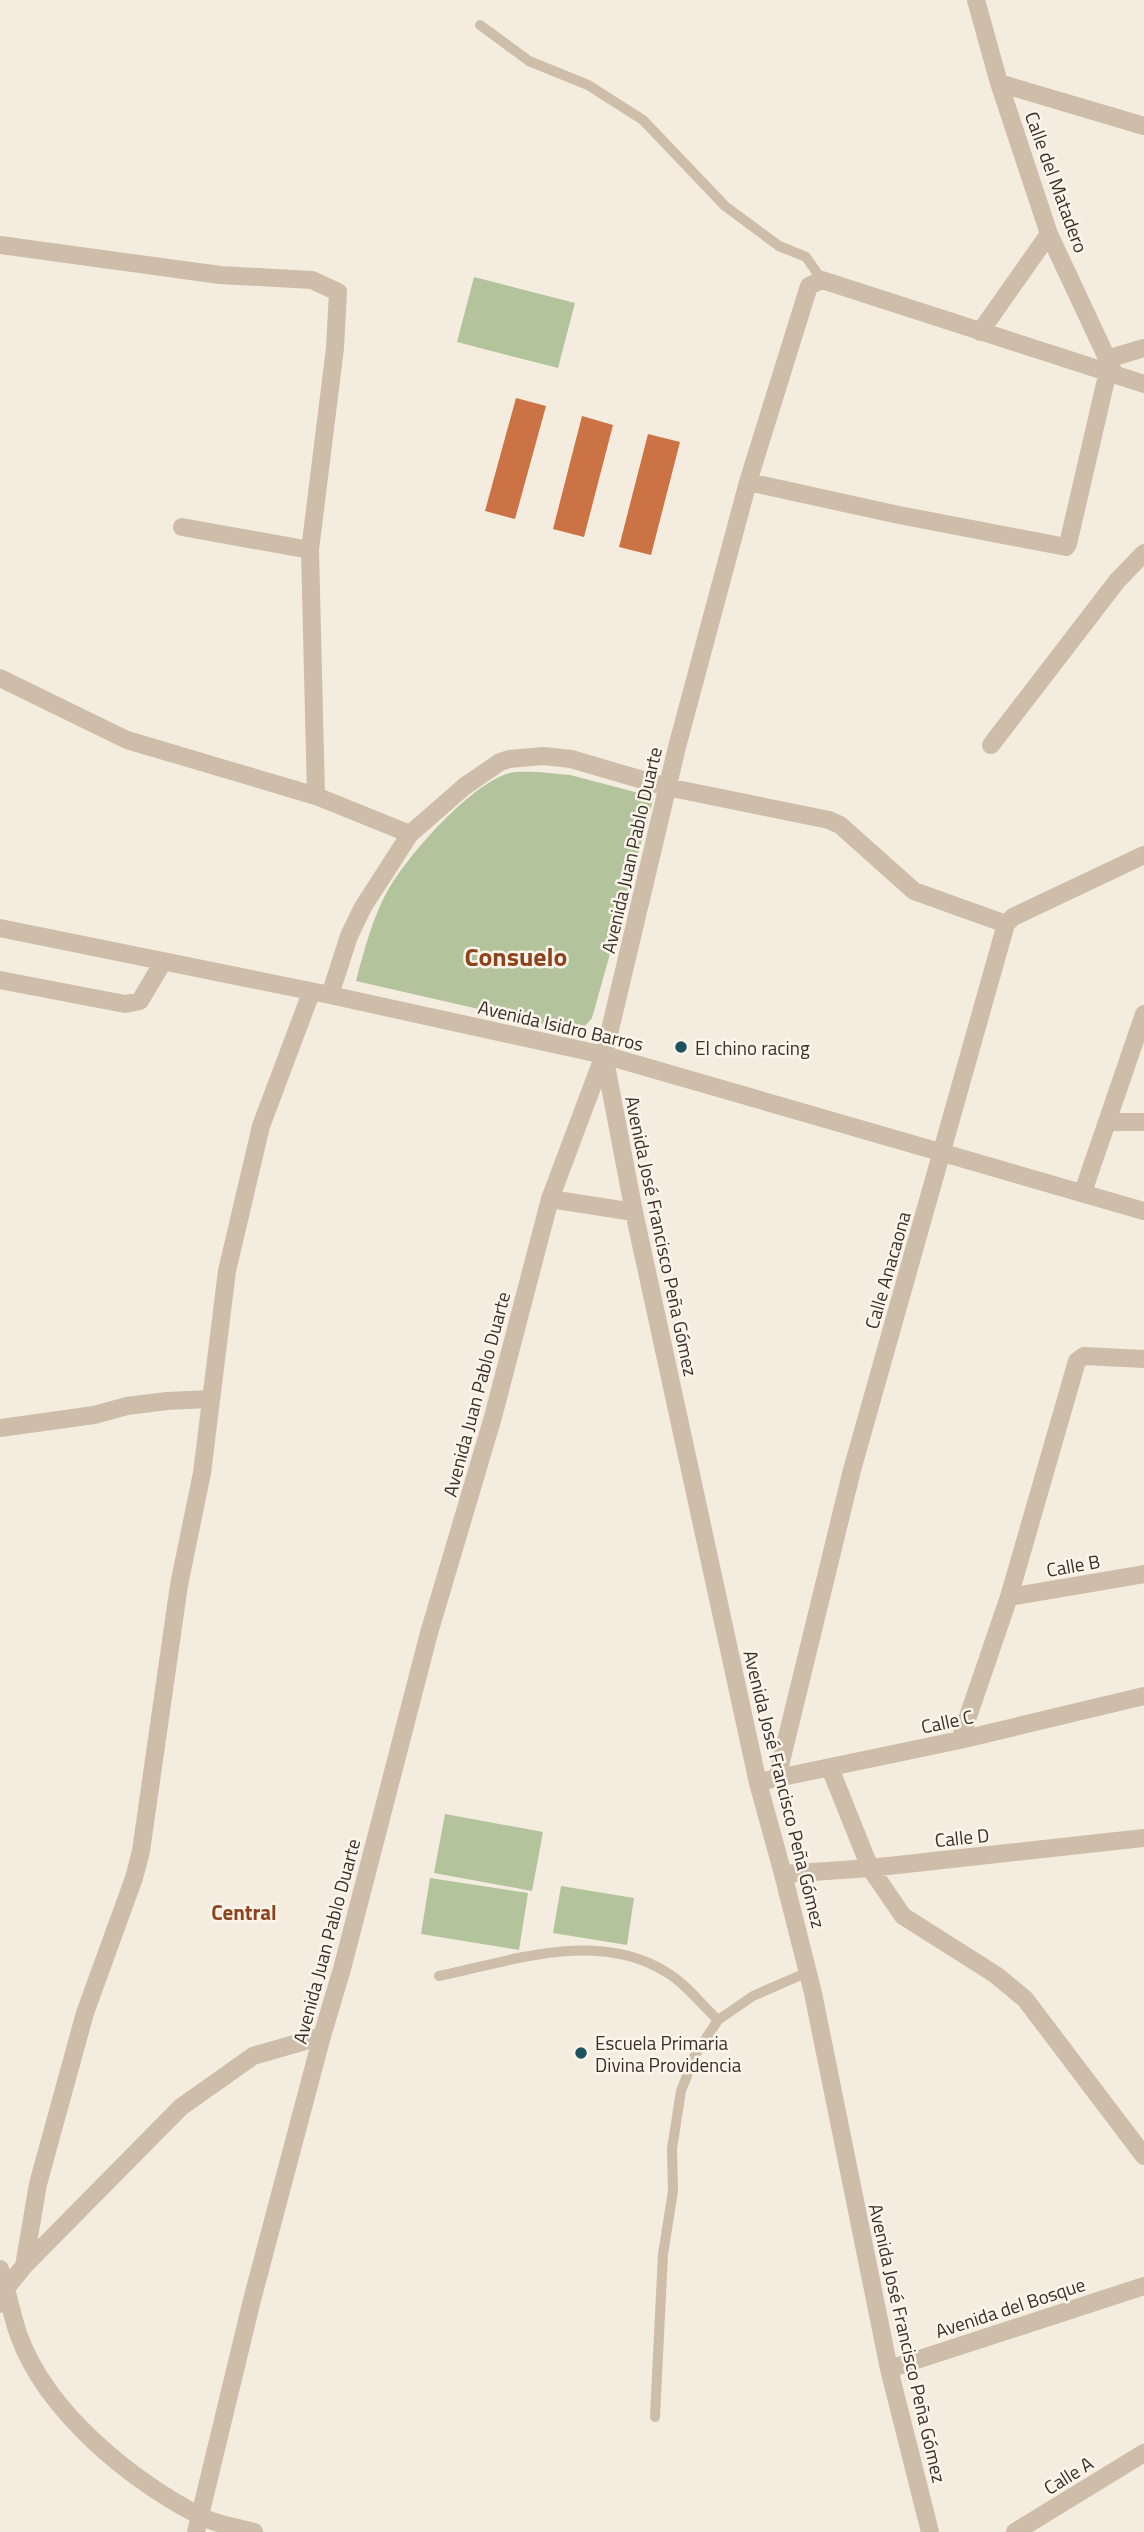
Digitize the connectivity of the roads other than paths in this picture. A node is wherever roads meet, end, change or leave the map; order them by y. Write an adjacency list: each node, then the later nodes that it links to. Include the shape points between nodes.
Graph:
1 (976, 0): 3 (street, Calle del Matadero)
2 (480, 24): 7 (lane, via 529,61 587,85 643,120 726,206 779,246 806,257)
3 (999, 83): 4 (street); 5 (street, Calle del Matadero)
4 (1144, 126)
5 (1049, 234): 8 (street); 10 (street, Calle del Matadero)
6 (0, 245): 14 (street, via 220,275 312,280 338,292)
7 (822, 280): 8 (street); 12 (street, Avenida Juan Pablo Duarte, via 809,286)
8 (980, 332): 10 (street)
9 (1144, 348): 10 (street)
10 (1110, 368): 11 (street); 12 (street, via 1066,547)
11 (1144, 384)
12 (748, 482): 18 (street, Avenida Juan Pablo Duarte)
13 (182, 527): 14 (street)
14 (310, 550): 19 (street)
15 (1144, 553): 17 (street, via 1109,591)
16 (0, 678): 19 (street, via 127,740)
17 (991, 745)
18 (667, 787): 20 (street, via 571,759 519,757 500,762 465,786); 22 (street, via 836,822 914,891); 29 (street, Avenida Juan Pablo Duarte)
19 (316, 796): 20 (street)
20 (410, 834): 27 (street, via 363,907)
21 (1144, 855): 22 (street)
22 (1006, 924): 32 (street, Calle Anacaona)
23 (0, 928): 24 (street, Avenida Isidro Barros)
24 (163, 962): 25 (street, via 140,1001 125,1004); 26 (street, Avenida Isidro Barros)
25 (0, 980)
26 (311, 993): 27 (street, Avenida Isidro Barros); 38 (street, via 258,1137 227,1271)
27 (330, 995): 29 (street, Avenida Isidro Barros)
28 (1144, 1014): 30 (street)
29 (604, 1055): 32 (street, Avenida Isidro Barros); 34 (street, Avenida Juan Pablo Duarte); 36 (street, Avenida José Francisco Peña Gómez)
30 (1108, 1122): 31 (street); 33 (street)
31 (1144, 1122)
32 (943, 1152): 33 (street, Avenida Isidro Barros); 45 (street, Calle Anacaona, via 852,1471)
33 (1083, 1192): 35 (street, Avenida Isidro Barros)
34 (551, 1199): 36 (street); 53 (street, Avenida Juan Pablo Duarte)
35 (1144, 1211)
36 (634, 1212): 46 (street, Avenida José Francisco Peña Gómez)
37 (1144, 1359): 41 (street, via 1084,1356 1077,1361)
38 (210, 1399): 39 (street, via 127,1406); 55 (street, via 141,1851 85,2013 38,2184)
39 (0, 1428)
40 (1144, 1574): 41 (street, Calle B)
41 (1009, 1597): 43 (street)
42 (1144, 1696): 43 (street, Calle C)
43 (960, 1740): 44 (street, Calle C)
44 (830, 1768): 45 (street, Calle C); 48 (street)
45 (777, 1778): 46 (street, Calle C)
46 (758, 1783): 49 (street, Avenida José Francisco Peña Gómez)
47 (1144, 1838): 48 (street, Calle D)
48 (870, 1868): 49 (street, Calle D); 54 (street, via 903,1916 996,1975 1024,1999)
49 (783, 1874): 50 (street, Avenida José Francisco Peña Gómez)
50 (808, 1972): 52 (lane, via 752,1996); 60 (street, Avenida José Francisco Peña Gómez)
51 (439, 1976): 52 (lane, via 569,1951 609,1951 643,1959 669,1973)
52 (718, 2020): 61 (lane, via 695,2055 681,2091 663,2254)
53 (322, 2036): 55 (street, via 253,2056 181,2107); 63 (street, Avenida Juan Pablo Duarte)
54 (1144, 2156)
55 (24, 2266): 58 (street)
56 (0, 2269): 58 (street)
57 (1144, 2286): 60 (street, Avenida del Bosque)
58 (7, 2287): 59 (street); 63 (street, via 19,2336 38,2375 79,2426 124,2469)
59 (0, 2304)
60 (889, 2369): 65 (street, Avenida José Francisco Peña Gómez)
61 (655, 2417)
62 (1144, 2453): 66 (street, Calle A)
63 (198, 2524): 64 (street)
64 (254, 2532)
65 (930, 2532)
66 (1015, 2532)

